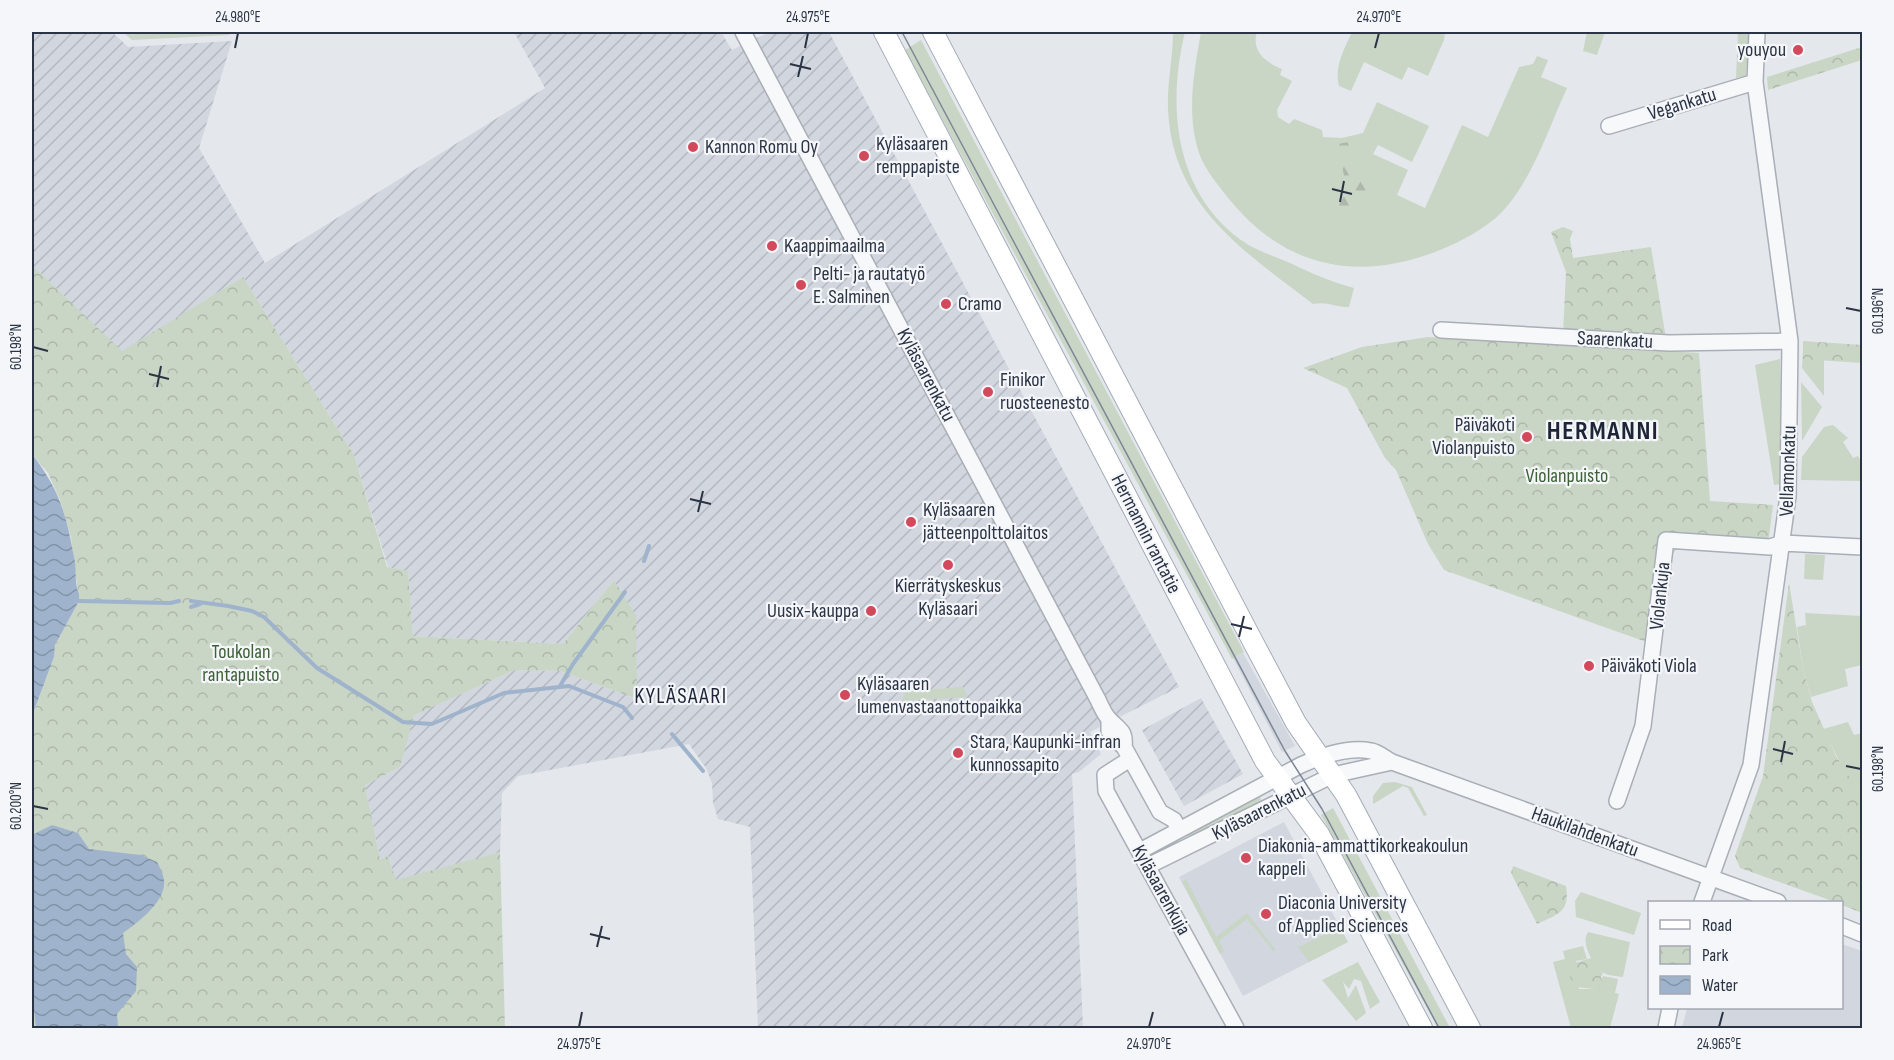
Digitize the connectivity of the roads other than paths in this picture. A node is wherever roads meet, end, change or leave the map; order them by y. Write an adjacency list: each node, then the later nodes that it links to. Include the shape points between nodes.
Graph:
1 (743, 32): 11 (street, Kyläsaarenkatu, via 1109,719 1125,736)
2 (884, 32): 15 (main road, Hermannin rantatie)
3 (933, 32): 12 (main road, via 1242,622 1296,723)
4 (1757, 32): 5 (street, Vellamonkatu)
5 (1755, 82): 6 (street, Vegankatu); 8 (street, Vellamonkatu)
6 (1609, 126)
7 (1441, 330): 8 (street, Saarenkatu, via 1669,343)
8 (1790, 341): 9 (street, Vellamonkatu, via 1790,450)
9 (1783, 543): 10 (street); 17 (street, Violankuja, via 1770,548 1666,540 1643,726); 24 (street, Vellamonkatu, via 1749,774)
10 (1863, 547)
11 (1127, 753): 18 (street, Kyläsaarenkatu); 22 (street, Kyläsaarenkuja, via 1106,775 1104,784)
12 (1320, 757): 13 (street, Haukilahdenkatu, via 1372,751); 14 (main road); 15 (street, Kyläsaarenkatu)
13 (1392, 762): 14 (street); 24 (street, Haukilahdenkatu)
14 (1334, 774): 16 (street, Kyläsaarenkatu); 32 (main road)
15 (1276, 778): 16 (main road, Hermannin rantatie); 19 (street, Kyläsaarenkatu)
16 (1290, 795): 21 (street, Kyläsaarenkatu); 31 (main road, Hermannin rantatie, via 1319,834)
17 (1617, 801)
18 (1160, 812): 19 (street, Kyläsaarenkatu, via 1174,820); 20 (street, Kyläsaarenkatu, via 1160,828)
19 (1179, 830): 20 (street, Kyläsaarenkatu)
20 (1165, 837): 21 (street); 22 (street, Kyläsaarenkatu)
21 (1184, 849): 23 (street, Kyläsaarenkatu)
22 (1140, 851): 23 (street, Kyläsaarenkuja)
23 (1148, 866): 30 (street, Kyläsaarenkuja)
24 (1710, 877): 25 (street, Vellamonkatu); 26 (street, Haukilahdenkatu)
25 (1703, 901)
26 (1773, 901)
27 (1843, 926): 28 (street)
28 (1863, 934)
29 (1670, 1009): 33 (street)
30 (1236, 1029)
31 (1422, 1029)
32 (1470, 1029)
33 (1666, 1029)

